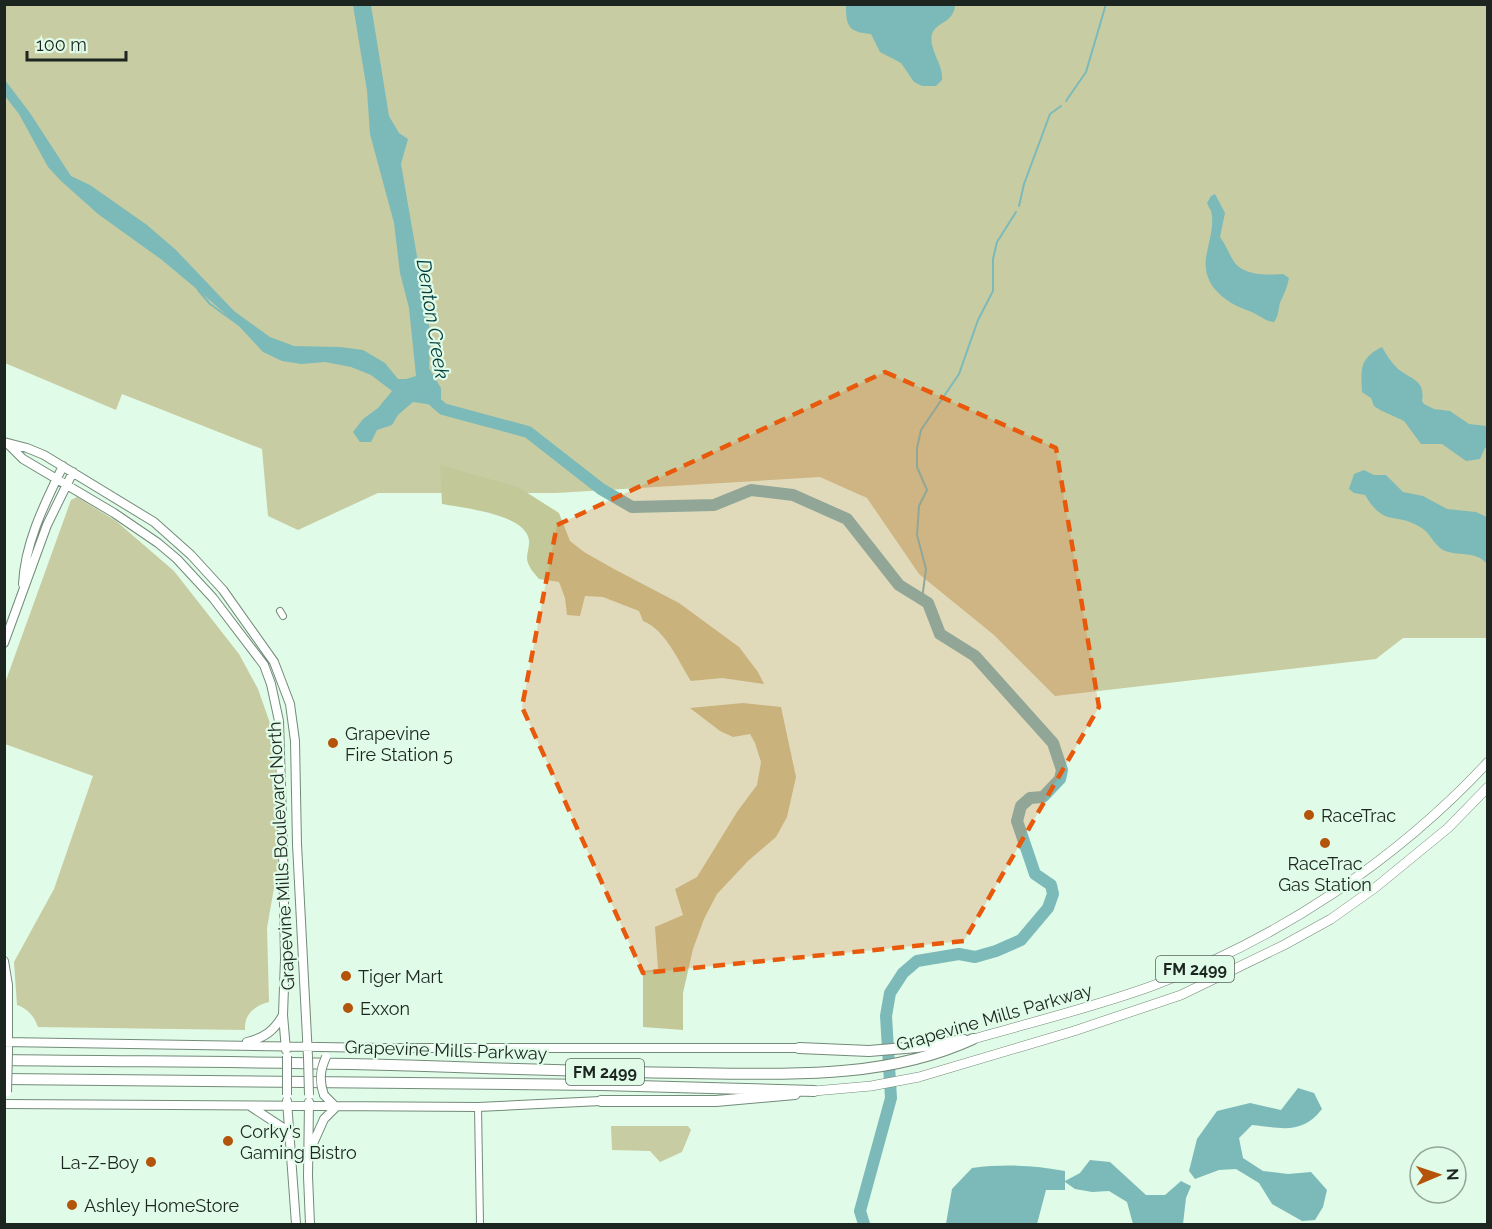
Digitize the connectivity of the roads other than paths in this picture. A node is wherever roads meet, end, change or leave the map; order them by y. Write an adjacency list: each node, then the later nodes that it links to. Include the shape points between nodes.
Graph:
1 (7, 443): 2 (main road, Grapevine Mills Boulevard North); 4 (main road, Grapevine Mills Boulevard North, via 23,459)
2 (63, 466): 3 (main road, Grapevine Mills Boulevard North); 4 (main road)
3 (73, 472): 5 (main road); 9 (main road, Grapevine Mills Boulevard North, via 154,522 222,590 274,662 290,704)
4 (57, 480): 5 (main road, Grapevine Mills Boulevard North); 6 (main road, via 33,535)
5 (66, 485): 6 (main road); 8 (main road, Grapevine Mills Boulevard North, via 158,543 213,598 264,665 275,699)
6 (23, 587): 7 (main road)
7 (4, 642)
8 (280, 741): 9 (main road); 16 (main road, Grapevine Mills Boulevard North)
9 (295, 741): 22 (main road, Grapevine Mills Boulevard North)
10 (1488, 762): 12 (main road, Grapevine Mills Parkway / FM 2499)
11 (1488, 787): 13 (main road, Grapevine Mills Parkway / FM 2499)
12 (1397, 847): 13 (main road); 15 (main road, Grapevine Mills Parkway / FM 2499, via 1301,912 1223,956 1152,986)
13 (1409, 861): 17 (main road, Grapevine Mills Parkway / FM 2499, via 1331,919 1284,945 1181,995)
14 (4, 962): 19 (main road, via 8,985)
15 (1079, 1009): 17 (main road, via 1073,1020); 18 (main road, Grapevine Mills Parkway / FM 2499)
16 (283, 1015): 20 (main road, via 268,1034); 21 (main road, Grapevine Mills Boulevard North)
17 (1074, 1031): 27 (main road, Grapevine Mills Parkway / FM 2499, via 919,1077)
18 (973, 1039): 24 (highway, via 869,1051); 25 (highway, Grapevine Mills Parkway / FM 2499, via 918,1060 870,1069 797,1074)
19 (6, 1042): 20 (main road, Grapevine Mills Parkway); 25 (main road)
20 (231, 1045): 21 (main road, Grapevine Mills Parkway)
21 (286, 1046): 22 (main road, Grapevine Mills Parkway); 32 (main road, Grapevine Mills Boulevard North, bridge)
22 (307, 1046): 23 (main road, Grapevine Mills Parkway); 33 (main road, Grapevine Mills Boulevard North, bridge)
23 (341, 1047): 24 (main road, Grapevine Mills Parkway); 34 (main road, bridge, via 326,1057 320,1069 324,1095)
24 (799, 1048)
25 (6, 1057): 28 (main road, bridge)
26 (4, 1079): 27 (highway, Grapevine Mills Parkway / FM 2499)
27 (814, 1091): 29 (highway, via 749,1100)
28 (6, 1094)
29 (601, 1101): 35 (main road)
30 (4, 1104): 31 (main road)
31 (249, 1106): 32 (main road); 36 (main road)
32 (288, 1106): 33 (main road); 36 (main road, Grapevine Mills Boulevard North)
33 (309, 1106): 34 (main road); 37 (main road, Grapevine Mills Boulevard North)
34 (336, 1107): 35 (main road); 37 (main road, via 324,1119)
35 (478, 1107): 40 (street)
36 (288, 1131): 38 (main road, Grapevine Mills Boulevard North)
37 (308, 1154): 39 (main road, Grapevine Mills Boulevard North)
38 (296, 1224)
39 (310, 1224)
40 (480, 1224)

